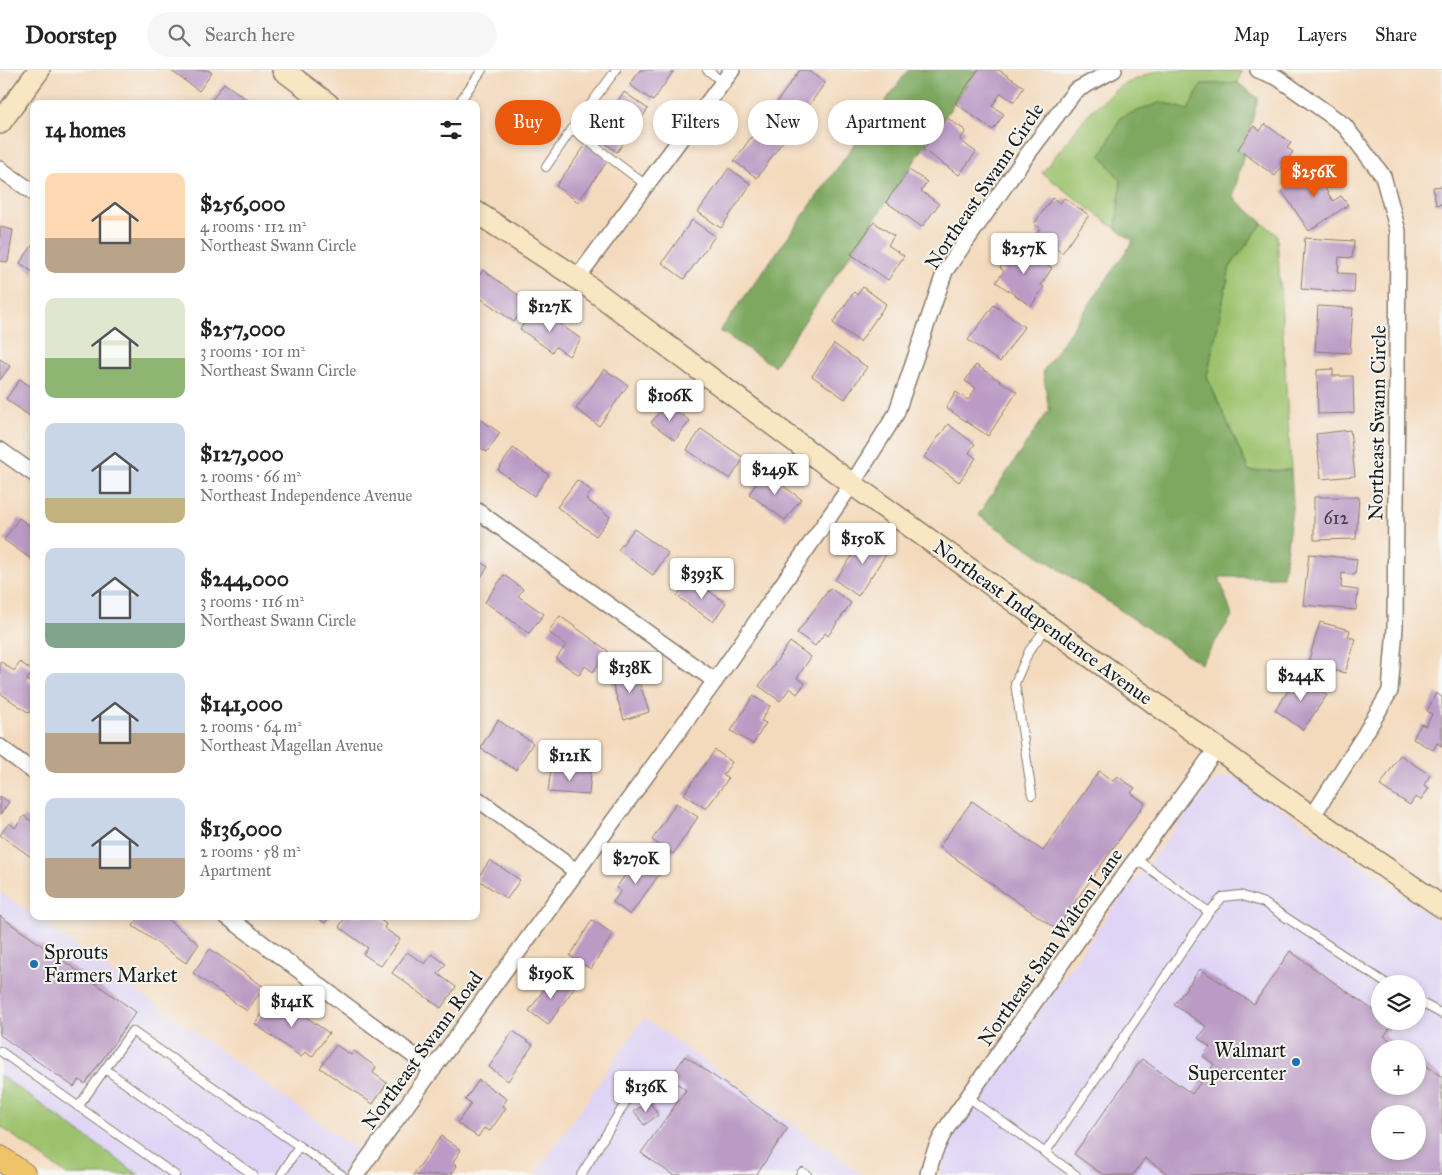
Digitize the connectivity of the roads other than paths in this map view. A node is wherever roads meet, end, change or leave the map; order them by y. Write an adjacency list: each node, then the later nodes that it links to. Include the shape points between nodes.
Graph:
1 (39, 70): 12 (street)
2 (283, 70): 9 (street)
3 (482, 70): 10 (lane)
4 (616, 70): 11 (lane)
5 (707, 70): 8 (lane)
6 (1114, 70): 23 (street, Northeast Swann Circle, via 1075,91 945,271 896,414)
7 (1258, 70): 32 (street, Northeast Swann Circle, via 1278,78 1344,125 1383,176 1398,231 1395,628 1390,690)
8 (727, 76): 17 (street)
9 (323, 100)
10 (461, 100)
11 (594, 100)
12 (0, 123)
13 (571, 131): 15 (lane)
14 (592, 145): 17 (lane)
15 (546, 167)
16 (0, 169): 18 (street)
17 (646, 185): 20 (street)
18 (30, 190)
19 (480, 215): 20 (street, Northeast Independence Avenue)
20 (578, 278): 23 (street, Northeast Independence Avenue)
21 (0, 450): 22 (street)
22 (30, 471)
23 (852, 484): 25 (street, Northeast Independence Avenue); 26 (street, Northeast Swann Road)
24 (480, 513): 26 (street)
25 (1048, 626): 28 (street, Northeast Independence Avenue); 30 (lane, via 1028,651 1015,683)
26 (715, 681): 34 (street, Northeast Swann Road)
27 (0, 747): 29 (street)
28 (1218, 748): 32 (street, Northeast Independence Avenue); 33 (street, Northeast Sam Walton Lane)
29 (30, 769)
30 (1032, 796)
31 (480, 801): 34 (street)
32 (1312, 817): 35 (street, Northeast Independence Avenue)
33 (1136, 859): 36 (lane); 45 (street, Northeast Sam Walton Lane)
34 (576, 870): 43 (street, Northeast Swann Road)
35 (1442, 907)
36 (1209, 912): 38 (lane, via 1223,897 1240,895 1264,903); 48 (lane)
37 (231, 920): 43 (street)
38 (1373, 975)
39 (1426, 1005): 40 (lane)
40 (1442, 1014)
41 (0, 1052): 46 (lane)
42 (105, 1069): 46 (lane); 47 (lane, via 132,1031); 52 (lane)
43 (433, 1070): 55 (street, Northeast Swann Road)
44 (636, 1087): 56 (lane)
45 (968, 1097): 48 (lane); 59 (street, Northeast Sam Walton Lane, via 937,1144)
46 (78, 1107): 51 (lane)
47 (300, 1146): 53 (lane); 54 (lane)
48 (1045, 1153): 60 (lane)
49 (0, 1158): 50 (main road)
50 (24, 1175)
51 (175, 1175)
52 (253, 1175)
53 (281, 1175)
54 (342, 1175)
55 (356, 1175)
56 (581, 1175)
57 (800, 1175): 58 (lane, via 802,1172)
58 (807, 1175)
59 (928, 1175)
60 (1076, 1175)

